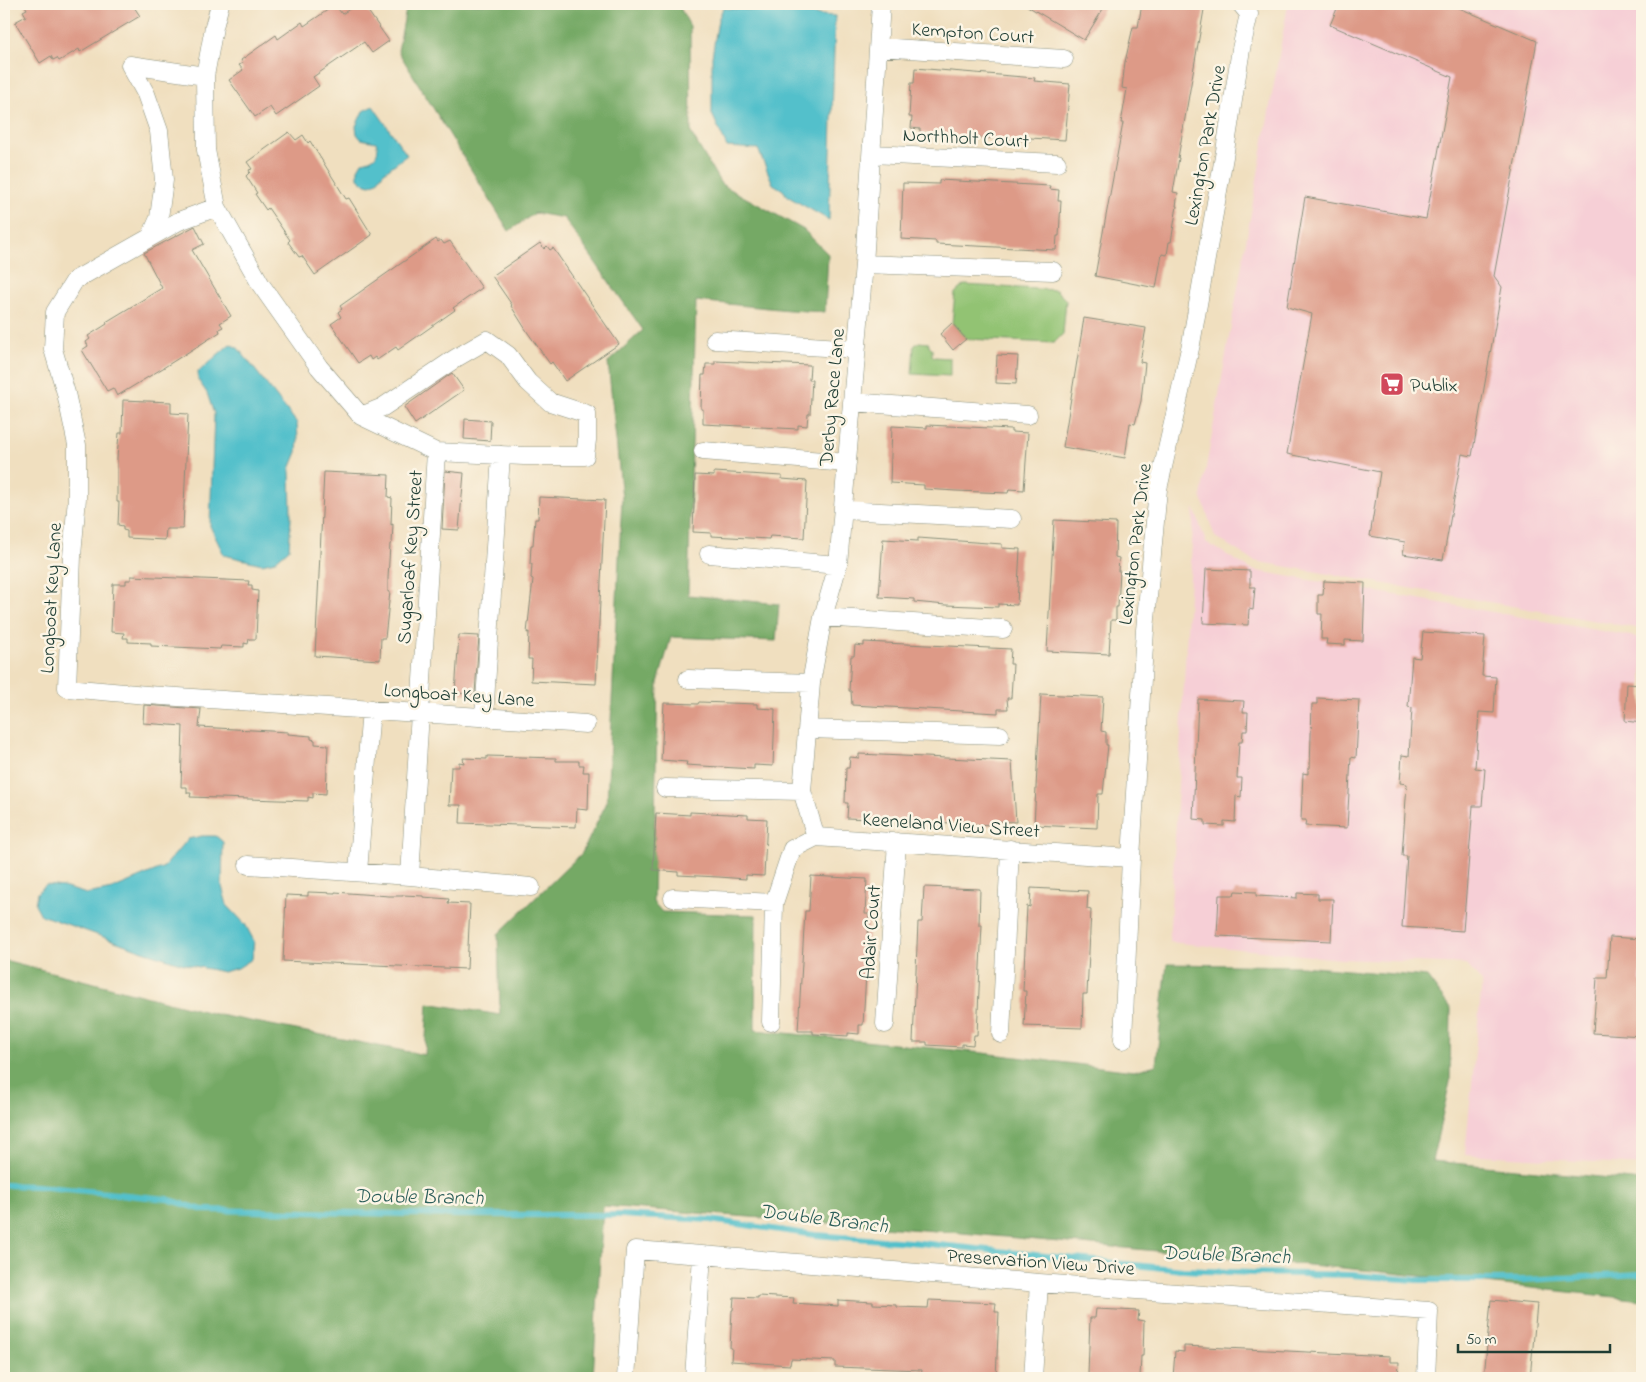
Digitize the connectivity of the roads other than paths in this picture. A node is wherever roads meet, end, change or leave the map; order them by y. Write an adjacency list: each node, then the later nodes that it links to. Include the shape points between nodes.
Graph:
1 (220, 4): 6 (street, Sugarloaf Key Street)
2 (881, 4): 4 (street, Derby Race Lane)
3 (1241, 4): 41 (street, Lexington Park Drive, via 1249,14 1224,161 1190,344 1158,488 1145,630)
4 (879, 47): 5 (street, Kempton Court); 7 (street, Derby Race Lane)
5 (1064, 59)
6 (205, 76): 9 (street, Sugarloaf Key Street, via 206,150); 10 (street, via 130,65 146,94 159,131 164,180 159,218)
7 (872, 154): 8 (street, Northholt Court); 11 (street, Derby Race Lane)
8 (1057, 164)
9 (217, 207): 10 (street, Longboat Key Lane, via 178,221); 17 (street, Sugarloaf Key Street, via 262,285 319,367)
10 (151, 236): 30 (street, Longboat Key Lane, via 75,280 55,312 53,349 77,445 67,688)
11 (864, 264): 12 (street); 14 (street, Derby Race Lane)
12 (1053, 271)
13 (715, 340): 14 (street)
14 (856, 349): 15 (street, Derby Race Lane)
15 (852, 402): 16 (street); 21 (street, Derby Race Lane)
16 (1028, 415)
17 (360, 416): 19 (street, Sugarloaf Key Street); 20 (street, via 383,407 487,340 508,355 528,382 550,402 587,414 584,456)
18 (703, 451): 21 (street)
19 (436, 452): 20 (street); 31 (street, Sugarloaf Key Street)
20 (501, 455): 32 (street)
21 (847, 463): 22 (street, Derby Race Lane)
22 (843, 510): 23 (street); 25 (street, Derby Race Lane)
23 (1012, 519)
24 (709, 554): 25 (street)
25 (838, 564): 26 (street, Derby Race Lane)
26 (823, 617): 27 (street); 29 (street, Derby Race Lane)
27 (1003, 629)
28 (688, 679): 29 (street)
29 (811, 683): 34 (street, Derby Race Lane)
30 (371, 709): 31 (street, Longboat Key Lane); 43 (street)
31 (420, 712): 32 (street, Longboat Key Lane); 44 (street, Sugarloaf Key Street)
32 (484, 716): 33 (street, Longboat Key Lane)
33 (586, 724)
34 (808, 729): 35 (street); 37 (street, Derby Race Lane)
35 (1000, 735)
36 (665, 788): 37 (street)
37 (802, 791): 38 (street)
38 (816, 837): 39 (street, Keeneland View Street); 47 (street, via 792,850)
39 (897, 842): 40 (street, Keeneland View Street); 49 (street, Adair Court)
40 (1010, 849): 41 (street, Keeneland View Street); 50 (street)
41 (1131, 858): 51 (street, Lexington Park Drive)
42 (248, 865): 43 (street)
43 (358, 872): 44 (street)
44 (410, 876): 45 (street)
45 (531, 886)
46 (673, 898): 47 (street)
47 (774, 903): 48 (street)
48 (771, 1022)
49 (885, 1024)
50 (1001, 1034)
51 (1123, 1040)
52 (702, 1255): 53 (street, Preservation View Drive); 54 (street, Preservation View Drive, via 635,1250); 55 (street)
53 (1039, 1283): 56 (street); 57 (street, Preservation View Drive, via 1429,1311)
54 (626, 1378)
55 (694, 1378)
56 (1033, 1378)
57 (1426, 1378)

